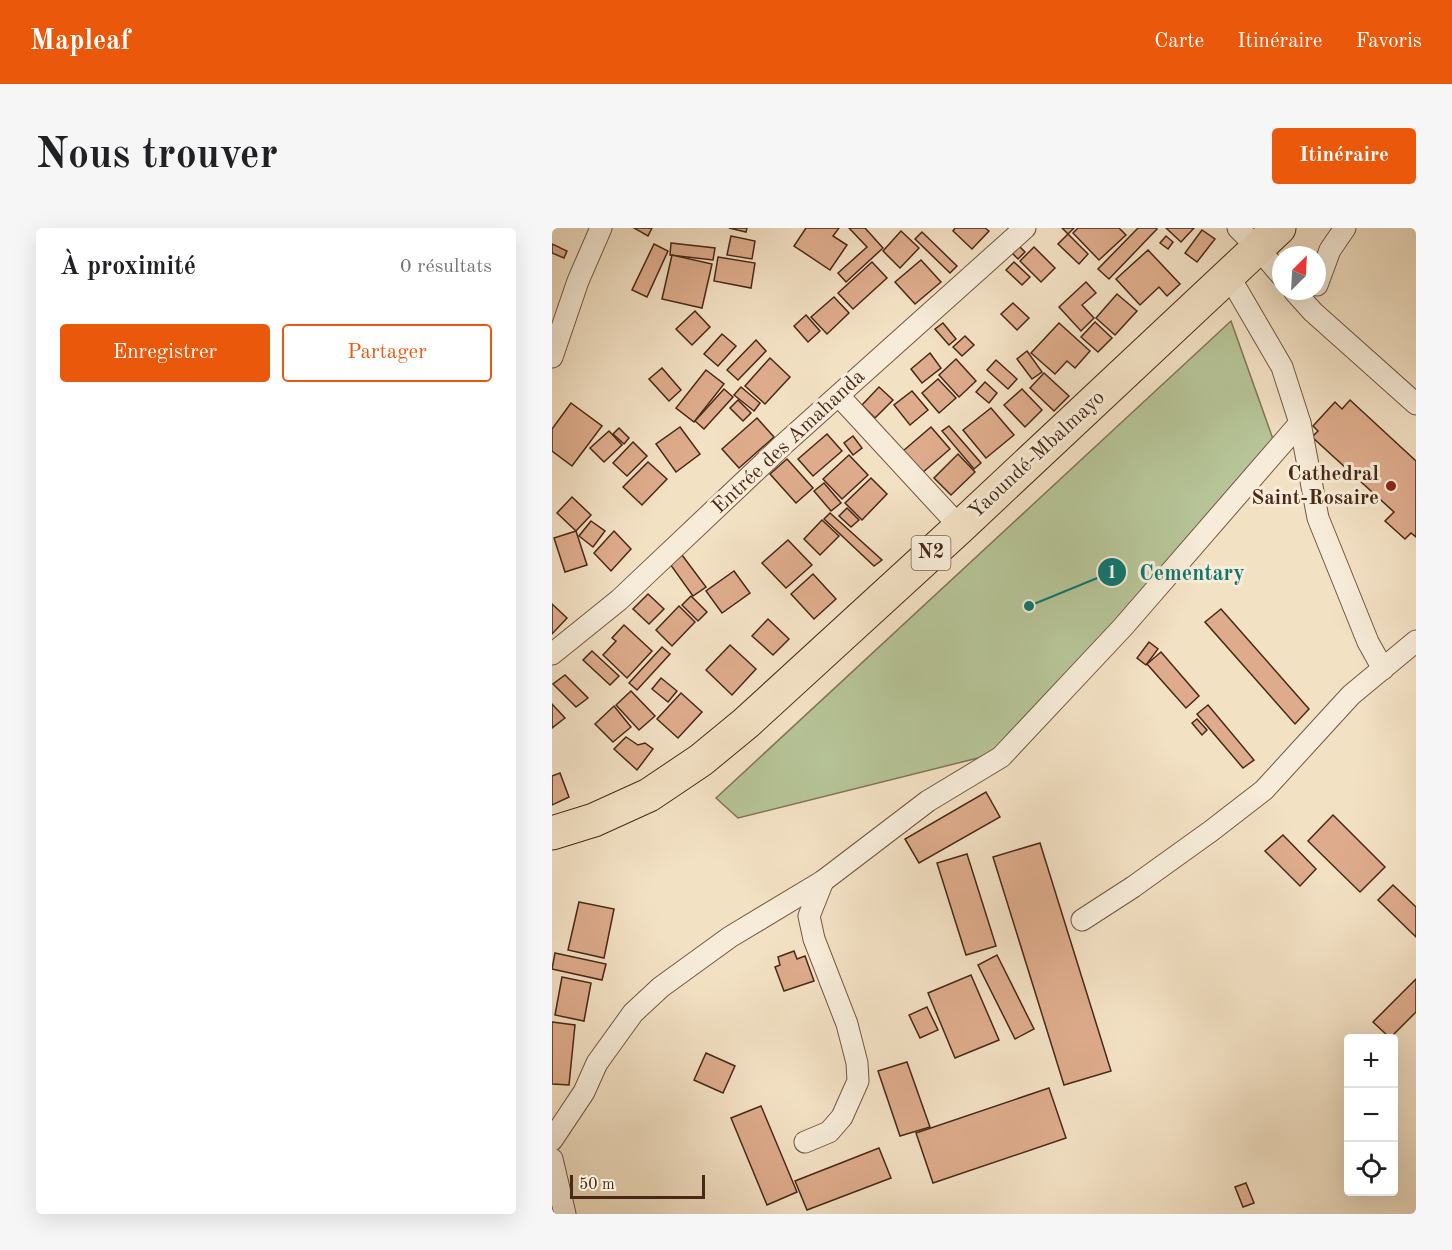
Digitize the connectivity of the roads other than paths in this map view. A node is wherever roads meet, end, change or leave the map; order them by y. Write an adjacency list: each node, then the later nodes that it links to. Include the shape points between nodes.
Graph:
1 (601, 228): 11 (street)
2 (1025, 228): 12 (street, Entrée des Amahanda)
3 (1345, 228): 6 (street)
4 (1258, 235): 5 (street); 7 (highway, Yaoundé-Mbalmayo / N2)
5 (1272, 259)
6 (1326, 261)
7 (1229, 276): 14 (street, via 1282,367); 15 (highway, Yaoundé-Mbalmayo / N2)
8 (1302, 300): 10 (street)
9 (1313, 300): 10 (street)
10 (1312, 312): 13 (street)
11 (552, 357)
12 (839, 396): 15 (street); 17 (street, Entrée des Amahanda, via 618,600)
13 (1416, 404)
14 (1300, 423): 18 (street, via 1318,518 1368,642); 20 (street, via 1123,627 1000,758 928,801)
15 (960, 526): 19 (highway, Yaoundé-Mbalmayo / N2, via 813,663 701,760 649,795 594,820)
16 (1416, 641): 18 (street)
17 (552, 654)
18 (1383, 669): 21 (street, via 1351,695 1264,790 1212,831)
19 (552, 833)
20 (823, 881): 22 (street, via 730,937 661,987 633,1013 597,1063 584,1092); 23 (street, via 809,916 847,1024 858,1081 842,1117 829,1132)
21 (1082, 920)
22 (552, 1140)
23 (805, 1142)
24 (552, 1159): 25 (street)
25 (565, 1214)

